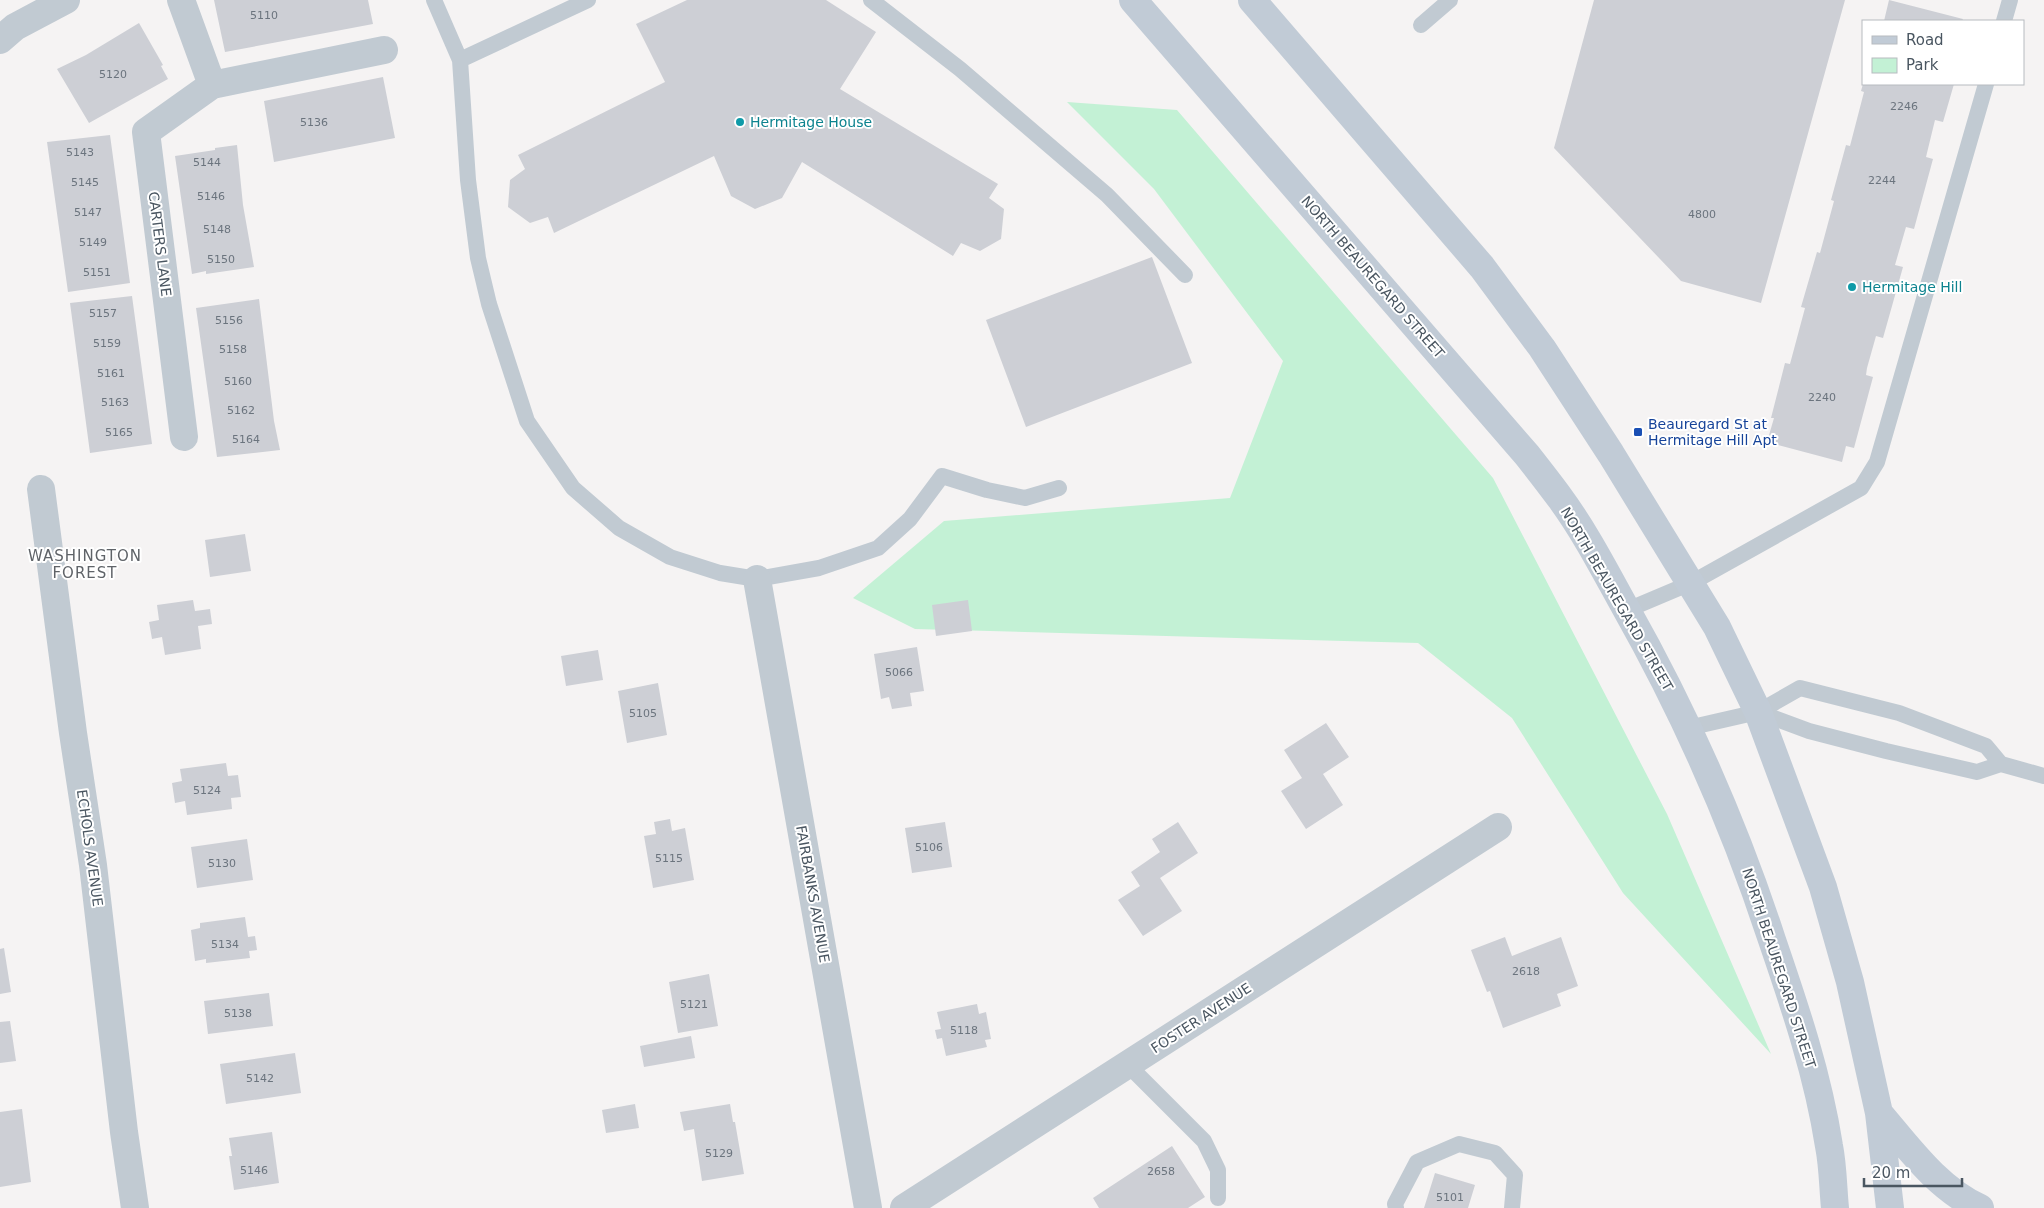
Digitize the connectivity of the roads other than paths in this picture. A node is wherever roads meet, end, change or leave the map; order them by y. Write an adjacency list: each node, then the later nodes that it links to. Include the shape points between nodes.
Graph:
1 (66, 0): 12 (street, via 15,27)
2 (181, 0): 15 (street)
3 (434, 0): 14 (lane)
4 (588, 0): 14 (lane)
5 (871, 0): 17 (lane, via 960,69 1107,195)
6 (1133, 0): 23 (main road, NORTH BEAUREGARD STREET, via 1527,455 1561,499)
7 (1252, 0): 22 (main road, via 1482,267 1542,348)
8 (1450, 0): 11 (lane)
9 (2010, 0): 10 (lane)
10 (2004, 20)
11 (1421, 24)
12 (0, 40)
13 (384, 50): 15 (street, CARTERS LANE)
14 (460, 60): 21 (lane, via 468,180 478,258 489,304 527,421 572,488 619,528 670,557 720,573)
15 (212, 85): 18 (street, CARTERS LANE, via 146,132)
16 (1986, 85): 22 (lane, via 1877,462 1862,488)
17 (1185, 275)
18 (184, 437)
19 (1059, 488): 21 (lane, via 1025,498 942,476 910,519 878,548 819,568)
20 (41, 489): 32 (street, ECHOLS AVENUE, via 93,865)
21 (757, 579): 33 (street, FAIRBANKS AVENUE)
22 (1691, 583): 23 (lane); 24 (main road, via 1717,627)
23 (1627, 610): 25 (main road, NORTH BEAUREGARD STREET)
24 (1758, 712): 25 (lane); 26 (lane, via 1809,731 1977,772); 26 (lane, via 1800,688 1899,712 1986,746); 30 (main road, via 1822,887 1850,982)
25 (1688, 728): 37 (main road, NORTH BEAUREGARD STREET, via 1726,814 1792,1000 1815,1078 1830,1148)
26 (2001, 764): 27 (lane)
27 (2044, 776)
28 (1498, 827): 29 (street, FOSTER AVENUE)
29 (1128, 1065): 31 (lane, via 1204,1141 1218,1170); 34 (street, FOSTER AVENUE)
30 (1879, 1113): 38 (main road); 39 (main road, via 1925,1169 1967,1202)
31 (1218, 1198)
32 (135, 1208)
33 (868, 1208)
34 (904, 1208)
35 (1396, 1208): 36 (lane, via 1417,1162 1459,1144 1495,1153 1515,1174)
36 (1512, 1208)
37 (1835, 1208)
38 (1890, 1208)
39 (1980, 1208)

